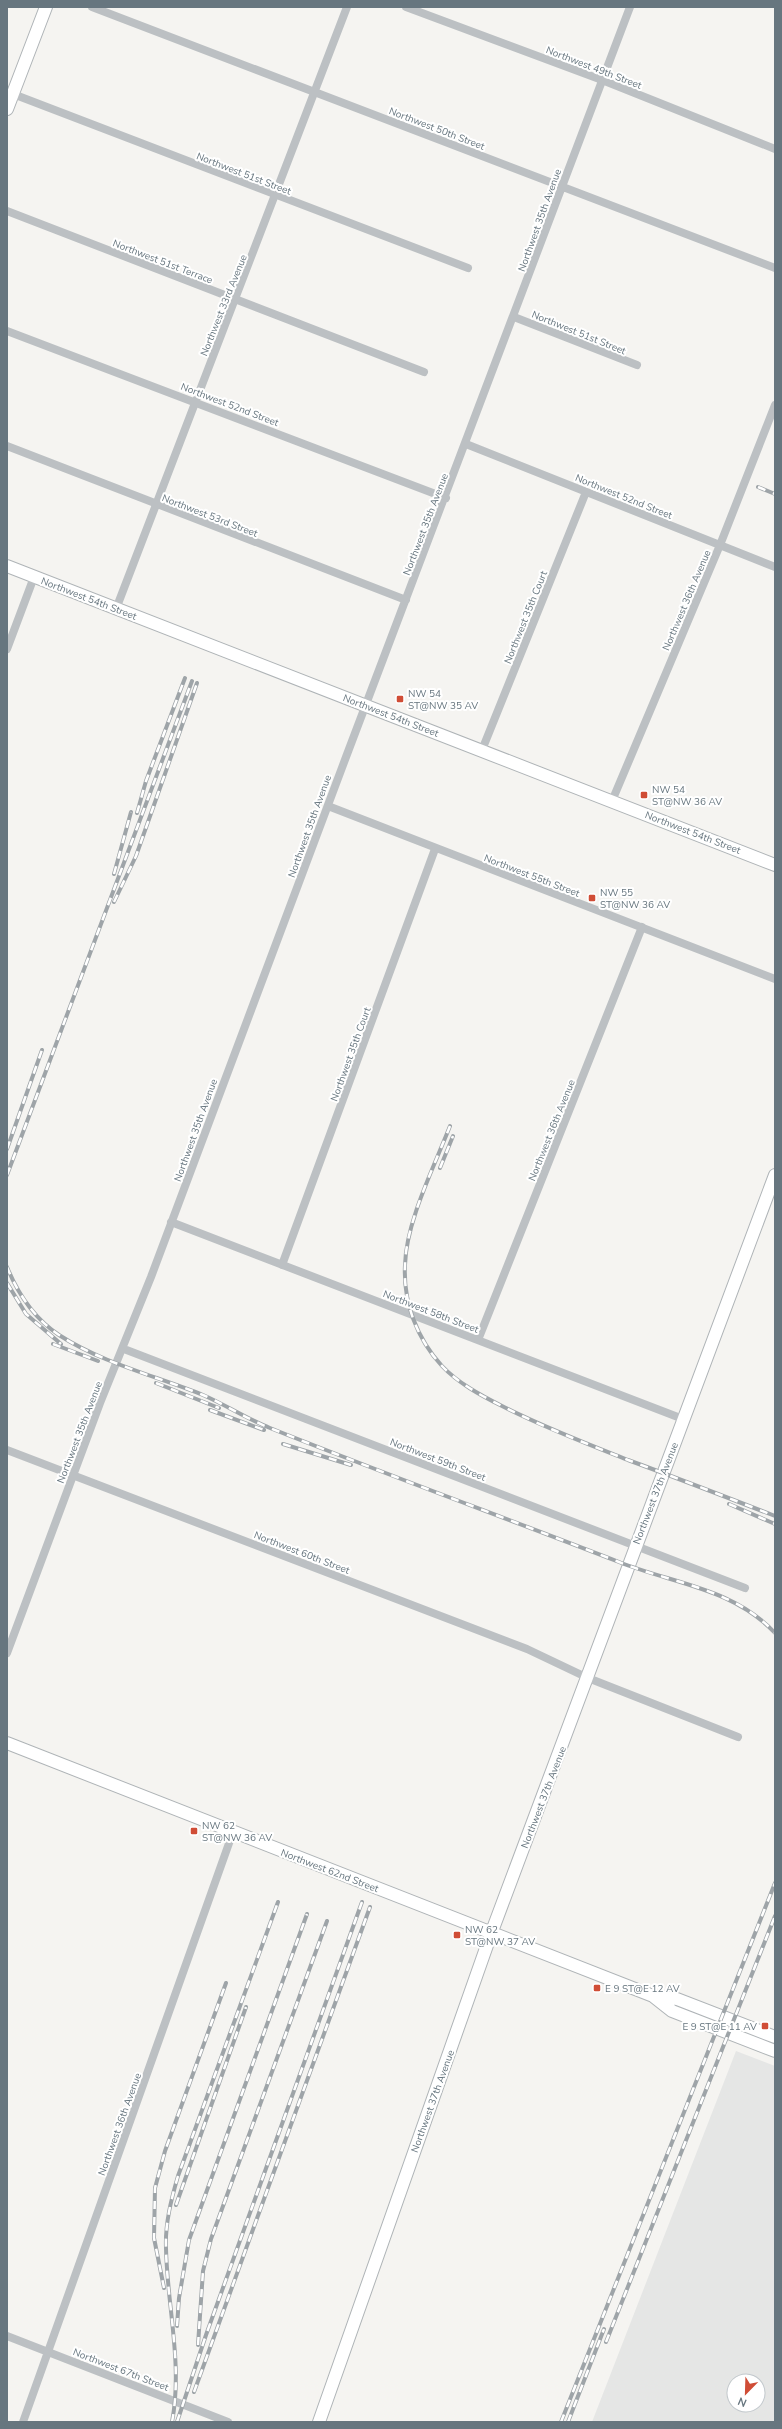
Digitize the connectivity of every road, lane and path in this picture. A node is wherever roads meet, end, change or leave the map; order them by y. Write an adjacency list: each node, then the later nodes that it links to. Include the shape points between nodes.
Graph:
1 (46, 7): 8 (main road)
2 (92, 7): 7 (street, Northwest 50th Street)
3 (347, 7): 7 (street, Northwest 33rd Avenue)
4 (406, 7): 6 (street, Northwest 49th Street)
5 (630, 7): 6 (street, Northwest 35th Avenue)
6 (602, 80): 10 (street, Northwest 49th Street); 11 (street, Northwest 35th Avenue)
7 (315, 92): 11 (street, Northwest 50th Street); 12 (street, Northwest 33rd Avenue)
8 (13, 94): 9 (main road); 12 (street, Northwest 51st Street)
9 (7, 109)
10 (775, 149)
11 (561, 186): 15 (street, Northwest 50th Street); 17 (street, Northwest 35th Avenue)
12 (276, 196): 14 (street, Northwest 51st Street); 16 (street, Northwest 33rd Avenue)
13 (7, 211): 16 (street, Northwest 51st Terrace)
14 (468, 268)
15 (775, 268)
16 (236, 299): 20 (street, Northwest 51st Terrace); 21 (street, Northwest 33rd Avenue)
17 (514, 317): 19 (street, Northwest 51st Street); 23 (street, Northwest 35th Avenue)
18 (7, 331): 21 (street, Northwest 52nd Street)
19 (636, 365)
20 (424, 372)
21 (195, 402): 26 (street, Northwest 52nd Street); 27 (street, Northwest 33rd Avenue)
22 (775, 405): 28 (street, Northwest 36th Avenue)
23 (466, 444): 25 (street, Northwest 52nd Street); 26 (street, Northwest 35th Avenue)
24 (7, 446): 27 (street, Northwest 53rd Street)
25 (586, 492): 28 (street, Northwest 52nd Street); 36 (street, Northwest 35th Court)
26 (446, 498): 32 (street, Northwest 35th Avenue)
27 (156, 505): 32 (street, Northwest 53rd Street); 33 (street, Northwest 33rd Avenue)
28 (720, 545): 30 (street, Northwest 52nd Street); 37 (street, Northwest 36th Avenue)
29 (7, 566): 31 (main road, Northwest 54th Street)
30 (775, 567)
31 (34, 577): 33 (main road, Northwest 54th Street); 34 (street)
32 (406, 600): 35 (street, Northwest 35th Avenue)
33 (116, 609): 35 (main road, Northwest 54th Street)
34 (7, 650)
35 (367, 705): 36 (main road, Northwest 54th Street); 38 (street, Northwest 35th Avenue)
36 (482, 750): 37 (main road, Northwest 54th Street)
37 (612, 801): 40 (main road, Northwest 54th Street)
38 (328, 806): 39 (street, Northwest 55th Street); 44 (street, Northwest 35th Avenue)
39 (435, 849): 41 (street, Northwest 55th Street); 45 (street, Northwest 35th Court)
40 (775, 865)
41 (642, 927): 42 (street, Northwest 55th Street); 46 (street, Northwest 36th Avenue)
42 (775, 979)
43 (775, 1175): 48 (main road, Northwest 37th Avenue)
44 (171, 1222): 45 (street, Northwest 58th Street); 47 (street, Northwest 35th Avenue)
45 (282, 1265): 46 (street, Northwest 58th Street)
46 (478, 1340): 48 (street, Northwest 58th Street)
47 (124, 1349): 50 (street, Northwest 35th Avenue); 51 (street, Northwest 59th Street)
48 (683, 1419): 51 (main road, Northwest 37th Avenue)
49 (7, 1450): 50 (street, Northwest 60th Street)
50 (73, 1475): 53 (street, Northwest 35th Avenue); 54 (street, Northwest 60th Street, via 527,1649)
51 (635, 1546): 52 (street, Northwest 59th Street); 54 (main road, Northwest 37th Avenue)
52 (744, 1588)
53 (7, 1653)
54 (588, 1678): 55 (street, Northwest 60th Street); 58 (main road, Northwest 37th Avenue)
55 (738, 1737)
56 (7, 1744): 57 (main road, Northwest 62nd Street)
57 (233, 1832): 58 (main road, Northwest 62nd Street); 63 (street, Northwest 36th Avenue)
58 (491, 1934): 59 (main road, Northwest 62nd Street); 66 (main road, Northwest 37th Avenue)
59 (653, 1996): 60 (main road, Northwest 62nd Street, via 677,1999); 61 (main road, Northwest 62nd Street, via 672,2011)
60 (775, 2037)
61 (775, 2051)
62 (7, 2336): 63 (street, Northwest 67th Street)
63 (48, 2352): 64 (street, Northwest 36th Avenue); 65 (street, Northwest 67th Street)
64 (23, 2422)
65 (228, 2422)
66 (319, 2422)

